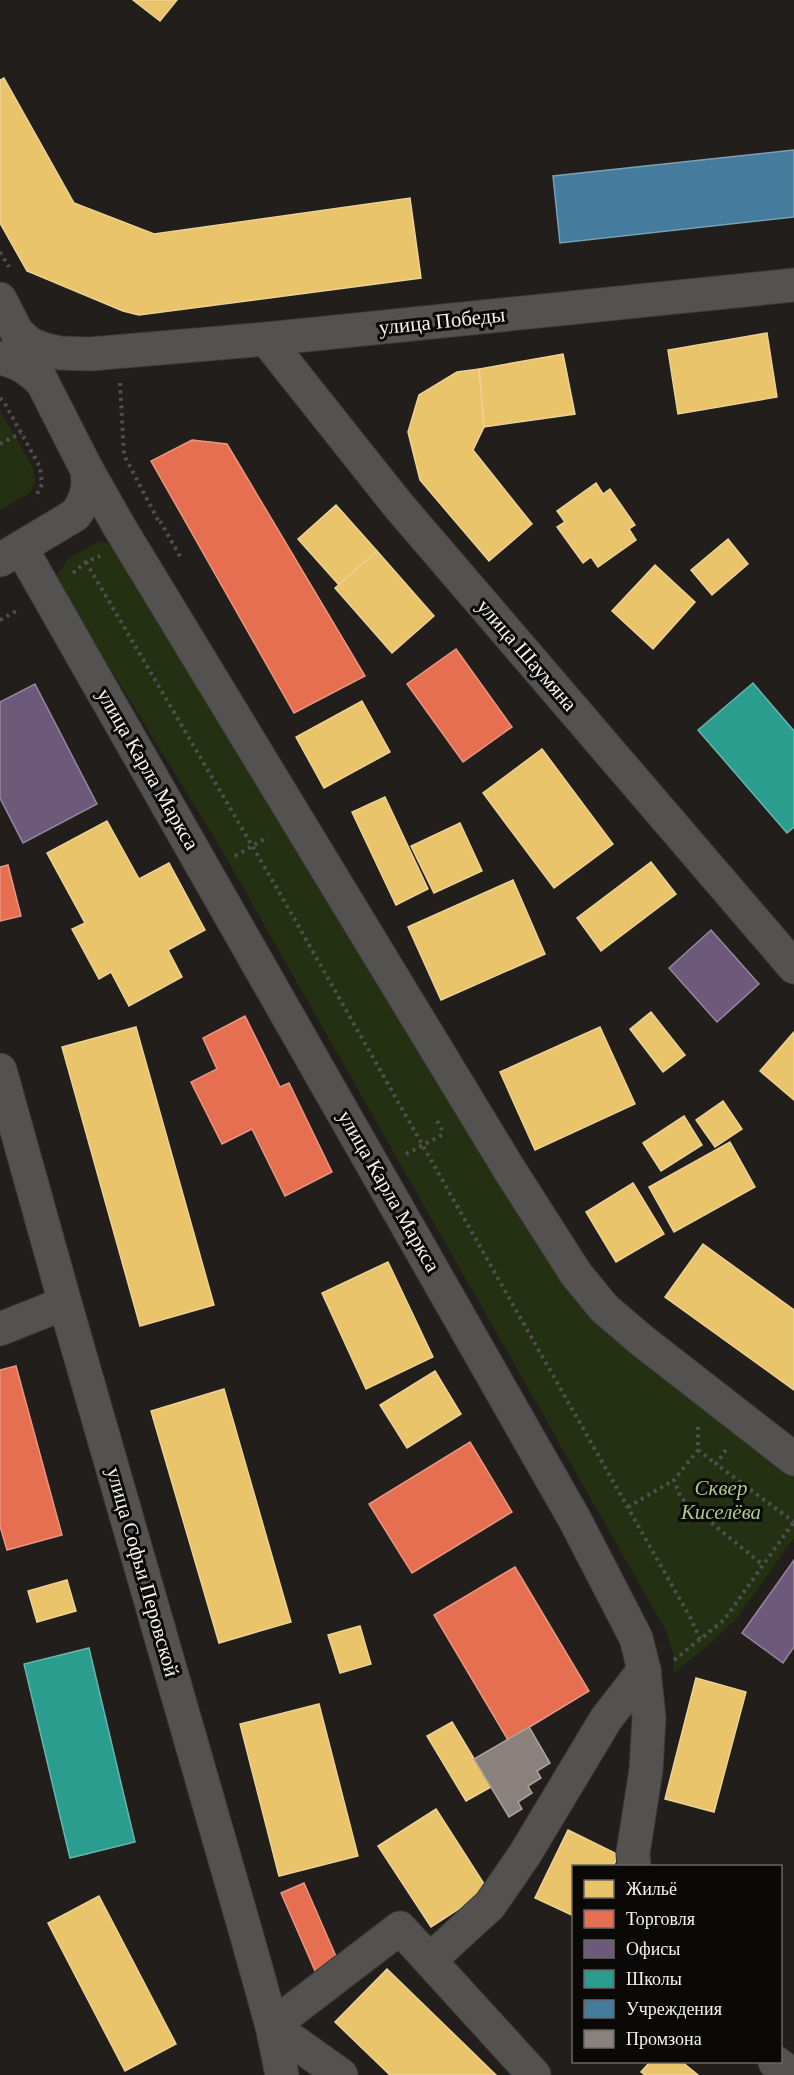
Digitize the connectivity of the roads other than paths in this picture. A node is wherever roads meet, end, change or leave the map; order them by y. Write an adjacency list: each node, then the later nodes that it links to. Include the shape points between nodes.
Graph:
1 (794, 285): 3 (street, улица Победы)
2 (0, 299): 4 (street)
3 (266, 339): 4 (street, улица Победы); 9 (street, улица Шаумяна, via 398,505)
4 (44, 360): 5 (street)
5 (87, 470): 6 (street, via 86,495); 7 (street)
6 (75, 515): 7 (street, via 100,516); 8 (street)
7 (127, 539): 13 (street, via 576,1274 603,1308)
8 (10, 554): 14 (street, улица Карла Маркса, via 575,1520 636,1638)
9 (794, 967)
10 (0, 1070): 11 (street, улица Софьи Перовской)
11 (65, 1303): 12 (street); 17 (street, улица Софьи Перовской)
12 (0, 1329)
13 (794, 1459)
14 (656, 1667): 15 (street, улица Карла Маркса); 16 (street, via 606,1719 490,1905)
15 (634, 1865)
16 (442, 1949)
17 (272, 2026): 19 (street, улица Софьи Перовской); 20 (street); 21 (street, via 400,1928)
18 (778, 2063): 22 (street)
19 (282, 2075)
20 (341, 2075)
21 (534, 2075)
22 (793, 2075)

